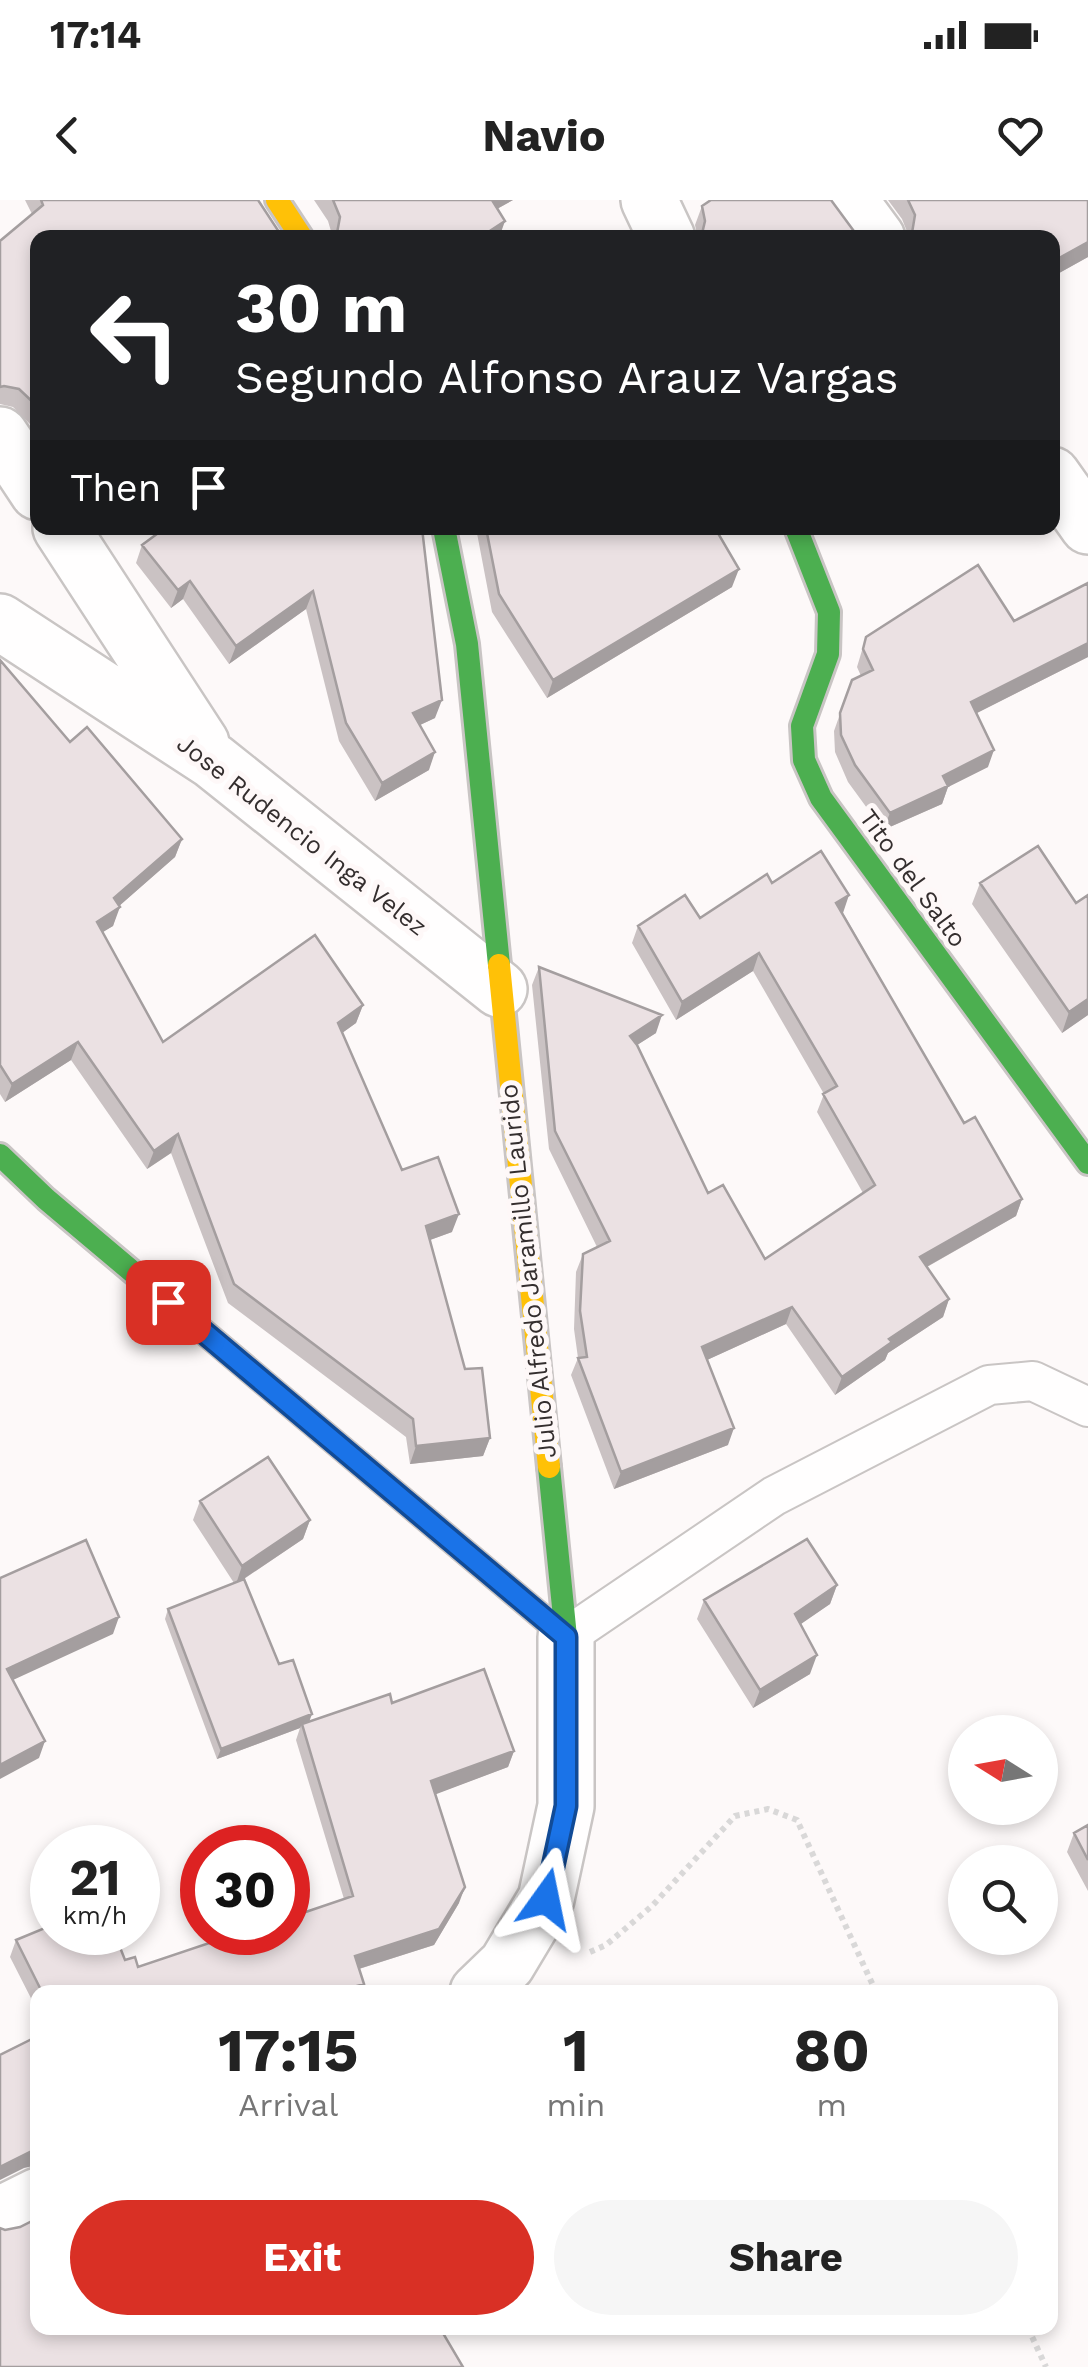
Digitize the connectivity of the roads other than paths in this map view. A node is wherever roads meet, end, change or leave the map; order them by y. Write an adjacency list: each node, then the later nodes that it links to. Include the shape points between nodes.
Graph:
1 (277, 200): 4 (street)
2 (649, 200): 5 (street)
3 (849, 200): 6 (street)
4 (297, 230)
5 (663, 230)
6 (871, 230)
7 (0, 435): 9 (street)
8 (1066, 471): 10 (street)
9 (30, 480)
10 (1088, 526)
11 (65, 535): 15 (street)
12 (445, 535): 16 (street, Julio Alfredo Jaramillo Laurido, via 468,644)
13 (799, 535): 18 (street, Tito del Salto, via 829,612 828,654 802,726 804,760 821,798)
14 (0, 622): 15 (street, Jose Rudencio Inga Velez)
15 (213, 761): 16 (street, Jose Rudencio Inga Velez)
16 (499, 989): 20 (street, Julio Alfredo Jaramillo Laurido)
17 (0, 1155): 20 (street)
18 (1088, 1163)
19 (1088, 1407): 20 (lane, via 1033,1381 989,1384 774,1496)
20 (566, 1637): 21 (street, Julio Alfredo Jaramillo Laurido, via 566,1806 546,1899)
21 (492, 1978)
22 (30, 2200): 23 (street)
23 (0, 2215)

